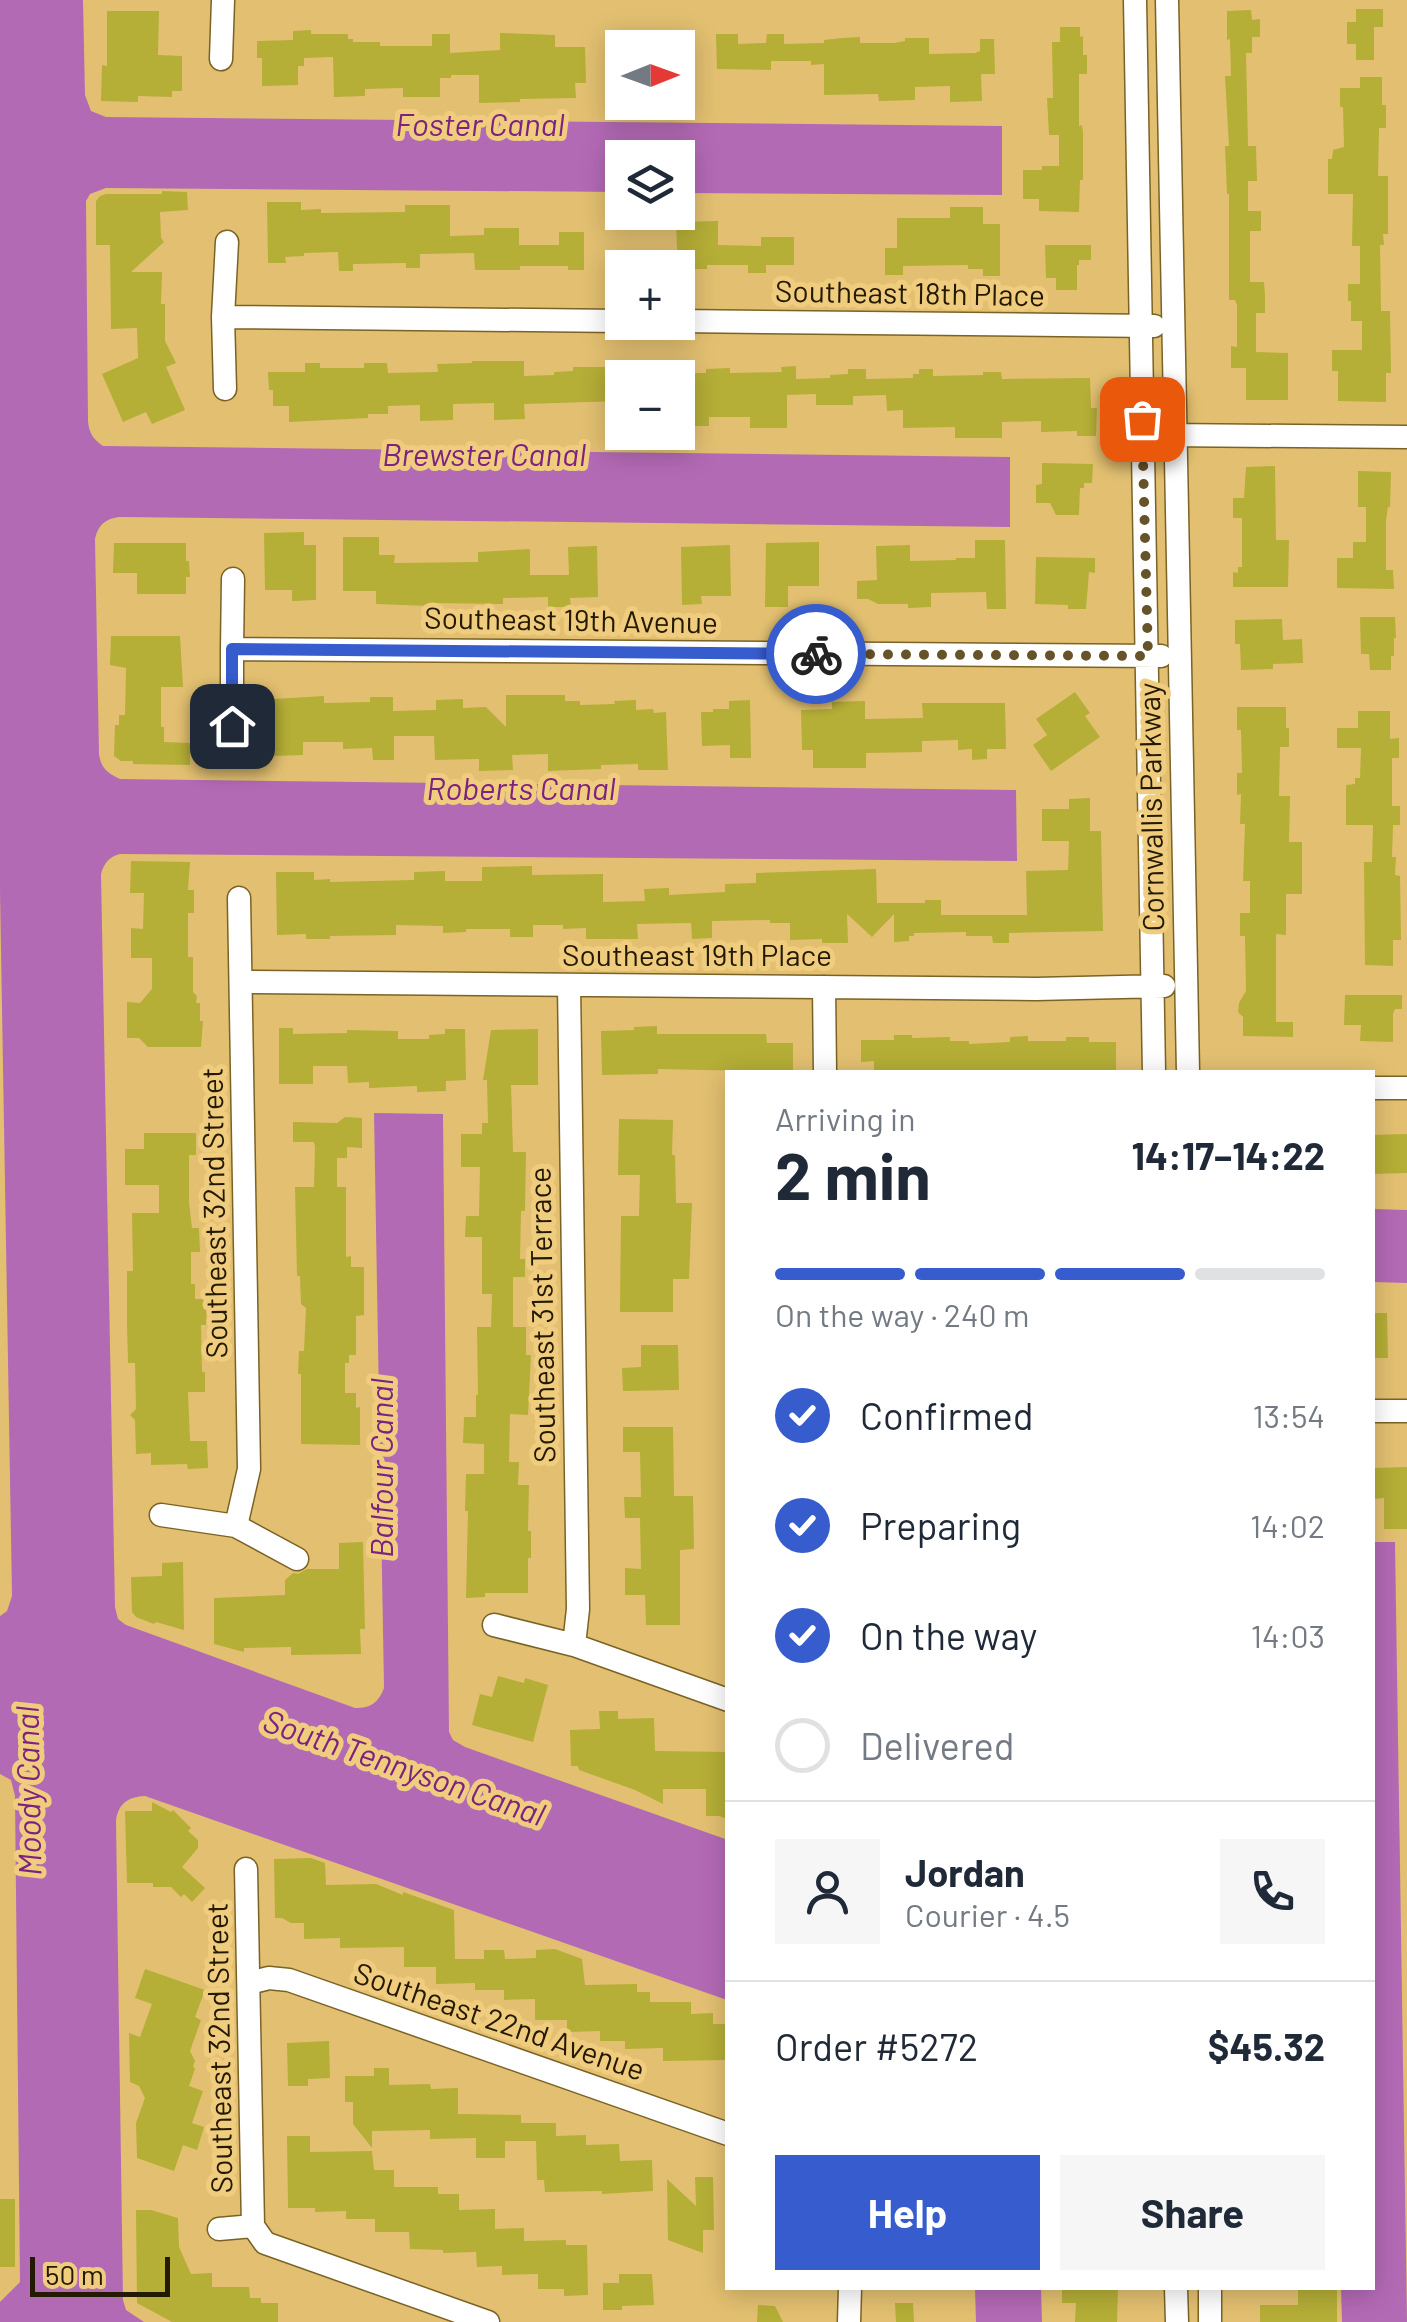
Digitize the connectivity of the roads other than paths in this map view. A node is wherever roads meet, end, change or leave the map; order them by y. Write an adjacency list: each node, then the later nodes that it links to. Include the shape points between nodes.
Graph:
1 (223, 0): 4 (street)
2 (1135, 0): 9 (street, Cornwallis Parkway)
3 (1168, 0): 10 (street, Cornwallis Parkway)
4 (221, 59)
5 (226, 242): 6 (street)
6 (224, 317): 7 (street); 11 (street)
7 (605, 321)
8 (695, 322): 9 (street, Southeast 18th Place)
9 (1141, 326): 10 (street, Southeast 18th Place); 13 (street, Cornwallis Parkway)
10 (1172, 326): 12 (street, Cornwallis Parkway)
11 (225, 389)
12 (1177, 435): 13 (street); 14 (street); 18 (street, Cornwallis Parkway)
13 (1143, 436): 17 (street, Cornwallis Parkway)
14 (1407, 437)
15 (233, 580): 16 (street)
16 (232, 649): 17 (street, Southeast 19th Avenue); 19 (street)
17 (1148, 656): 18 (street, Southeast 19th Avenue); 23 (street, Cornwallis Parkway)
18 (1179, 657): 24 (street, Cornwallis Parkway)
19 (232, 726)
20 (239, 898): 21 (street, Southeast 32nd Street)
21 (242, 982): 22 (street, Southeast 19th Place); 34 (street, Southeast 32nd Street, via 249,1468)
22 (568, 985): 25 (street, Southeast 19th Place); 37 (street, Southeast 31st Terrace)
23 (1152, 986): 24 (street, Southeast 19th Place); 25 (street, Southeast 19th Place); 27 (street, Cornwallis Parkway)
24 (1185, 986): 28 (street, Cornwallis Parkway)
25 (824, 987): 26 (street)
26 (826, 1070)
27 (1154, 1070)
28 (1188, 1070)
29 (1375, 1088): 30 (street)
30 (1407, 1088)
31 (1375, 1411): 32 (street)
32 (1407, 1412)
33 (161, 1515): 34 (street)
34 (236, 1526): 35 (street)
35 (297, 1559)
36 (494, 1625): 37 (street)
37 (574, 1645): 38 (street)
38 (725, 1699)
39 (246, 1869): 40 (street, Southeast 32nd Street)
40 (249, 1982): 41 (street, Southeast 22nd Avenue, via 289,1980); 42 (street, Southeast 32nd Street)
41 (725, 2133)
42 (253, 2226): 43 (street); 47 (street, via 266,2243)
43 (219, 2229)
44 (850, 2290): 48 (street)
45 (1176, 2290): 49 (street)
46 (1210, 2290): 50 (street)
47 (488, 2322)
48 (849, 2322)
49 (1177, 2322)
50 (1210, 2322)

